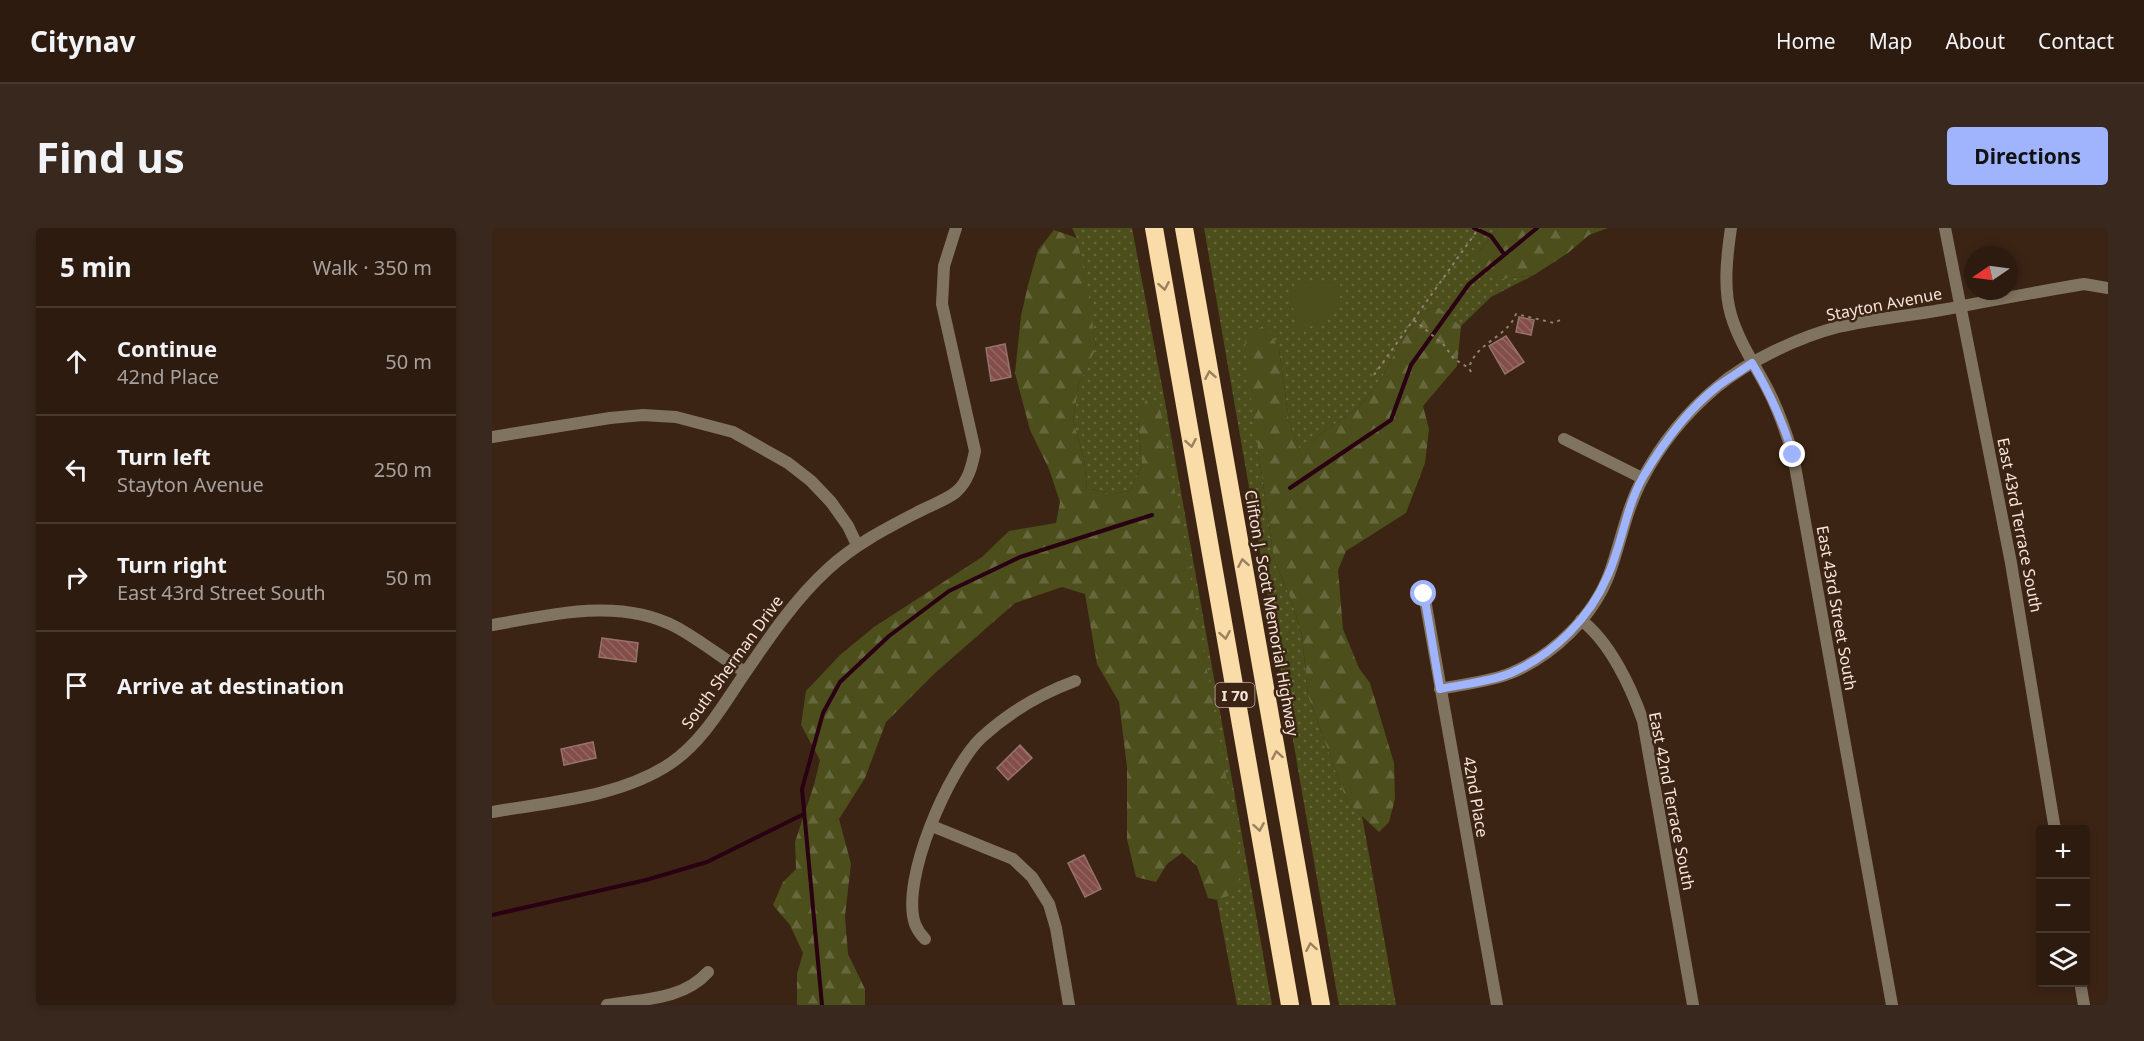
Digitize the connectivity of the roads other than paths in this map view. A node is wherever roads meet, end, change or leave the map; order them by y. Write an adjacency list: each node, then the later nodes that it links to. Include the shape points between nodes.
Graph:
1 (956, 228): 12 (street, South Sherman Drive, via 944,266 942,304 975,451 970,473 957,492)
2 (1154, 228): 27 (highway, I 70, one-way to 27)
3 (1184, 228): 28 (highway, Clifton J. Scott Memorial Highway / I 70, one-way to 3)
4 (1731, 228): 8 (street, East 43rd Street South, via 1727,290 1731,315)
5 (1946, 228): 7 (street, East 43rd Terrace South)
6 (2108, 288): 7 (street, Stayton Avenue, via 2084,284)
7 (1961, 306): 8 (street, Stayton Avenue, via 1838,327 1794,342); 20 (street, East 43rd Terrace South, via 2011,563)
8 (1752, 363): 11 (street, Stayton Avenue, via 1690,411); 31 (street, East 43rd Street South, via 1768,389 1793,455)
9 (492, 437): 12 (street, via 643,415 676,417 733,432 788,463 811,481 831,502)
10 (1564, 439): 11 (street)
11 (1642, 478): 14 (street, Stayton Avenue, via 1609,574)
12 (857, 545): 16 (street, South Sherman Drive, via 798,600)
13 (1424, 594): 18 (street, 42nd Place)
14 (1581, 620): 18 (street, Stayton Avenue, via 1545,654 1510,673); 30 (street, East 42nd Terrace South, via 1619,668 1643,721)
15 (492, 625): 16 (street, via 610,610 646,616 676,627)
16 (745, 672): 19 (street, South Sherman Drive, via 697,739 652,774 608,790)
17 (1075, 681): 21 (street, via 1023,705 980,739 950,780)
18 (1440, 689): 29 (street, 42nd Place)
19 (492, 812)
20 (2054, 825)
21 (932, 826): 22 (street, via 913,883 915,925); 26 (street, via 1013,859 1032,877 1049,904 1056,928)
22 (924, 939)
23 (708, 972): 25 (street, via 678,994)
24 (2081, 987): 32 (street)
25 (607, 1005)
26 (1069, 1005)
27 (1290, 1005)
28 (1321, 1005)
29 (1497, 1005)
30 (1693, 1005)
31 (1892, 1005)
32 (2084, 1005)

